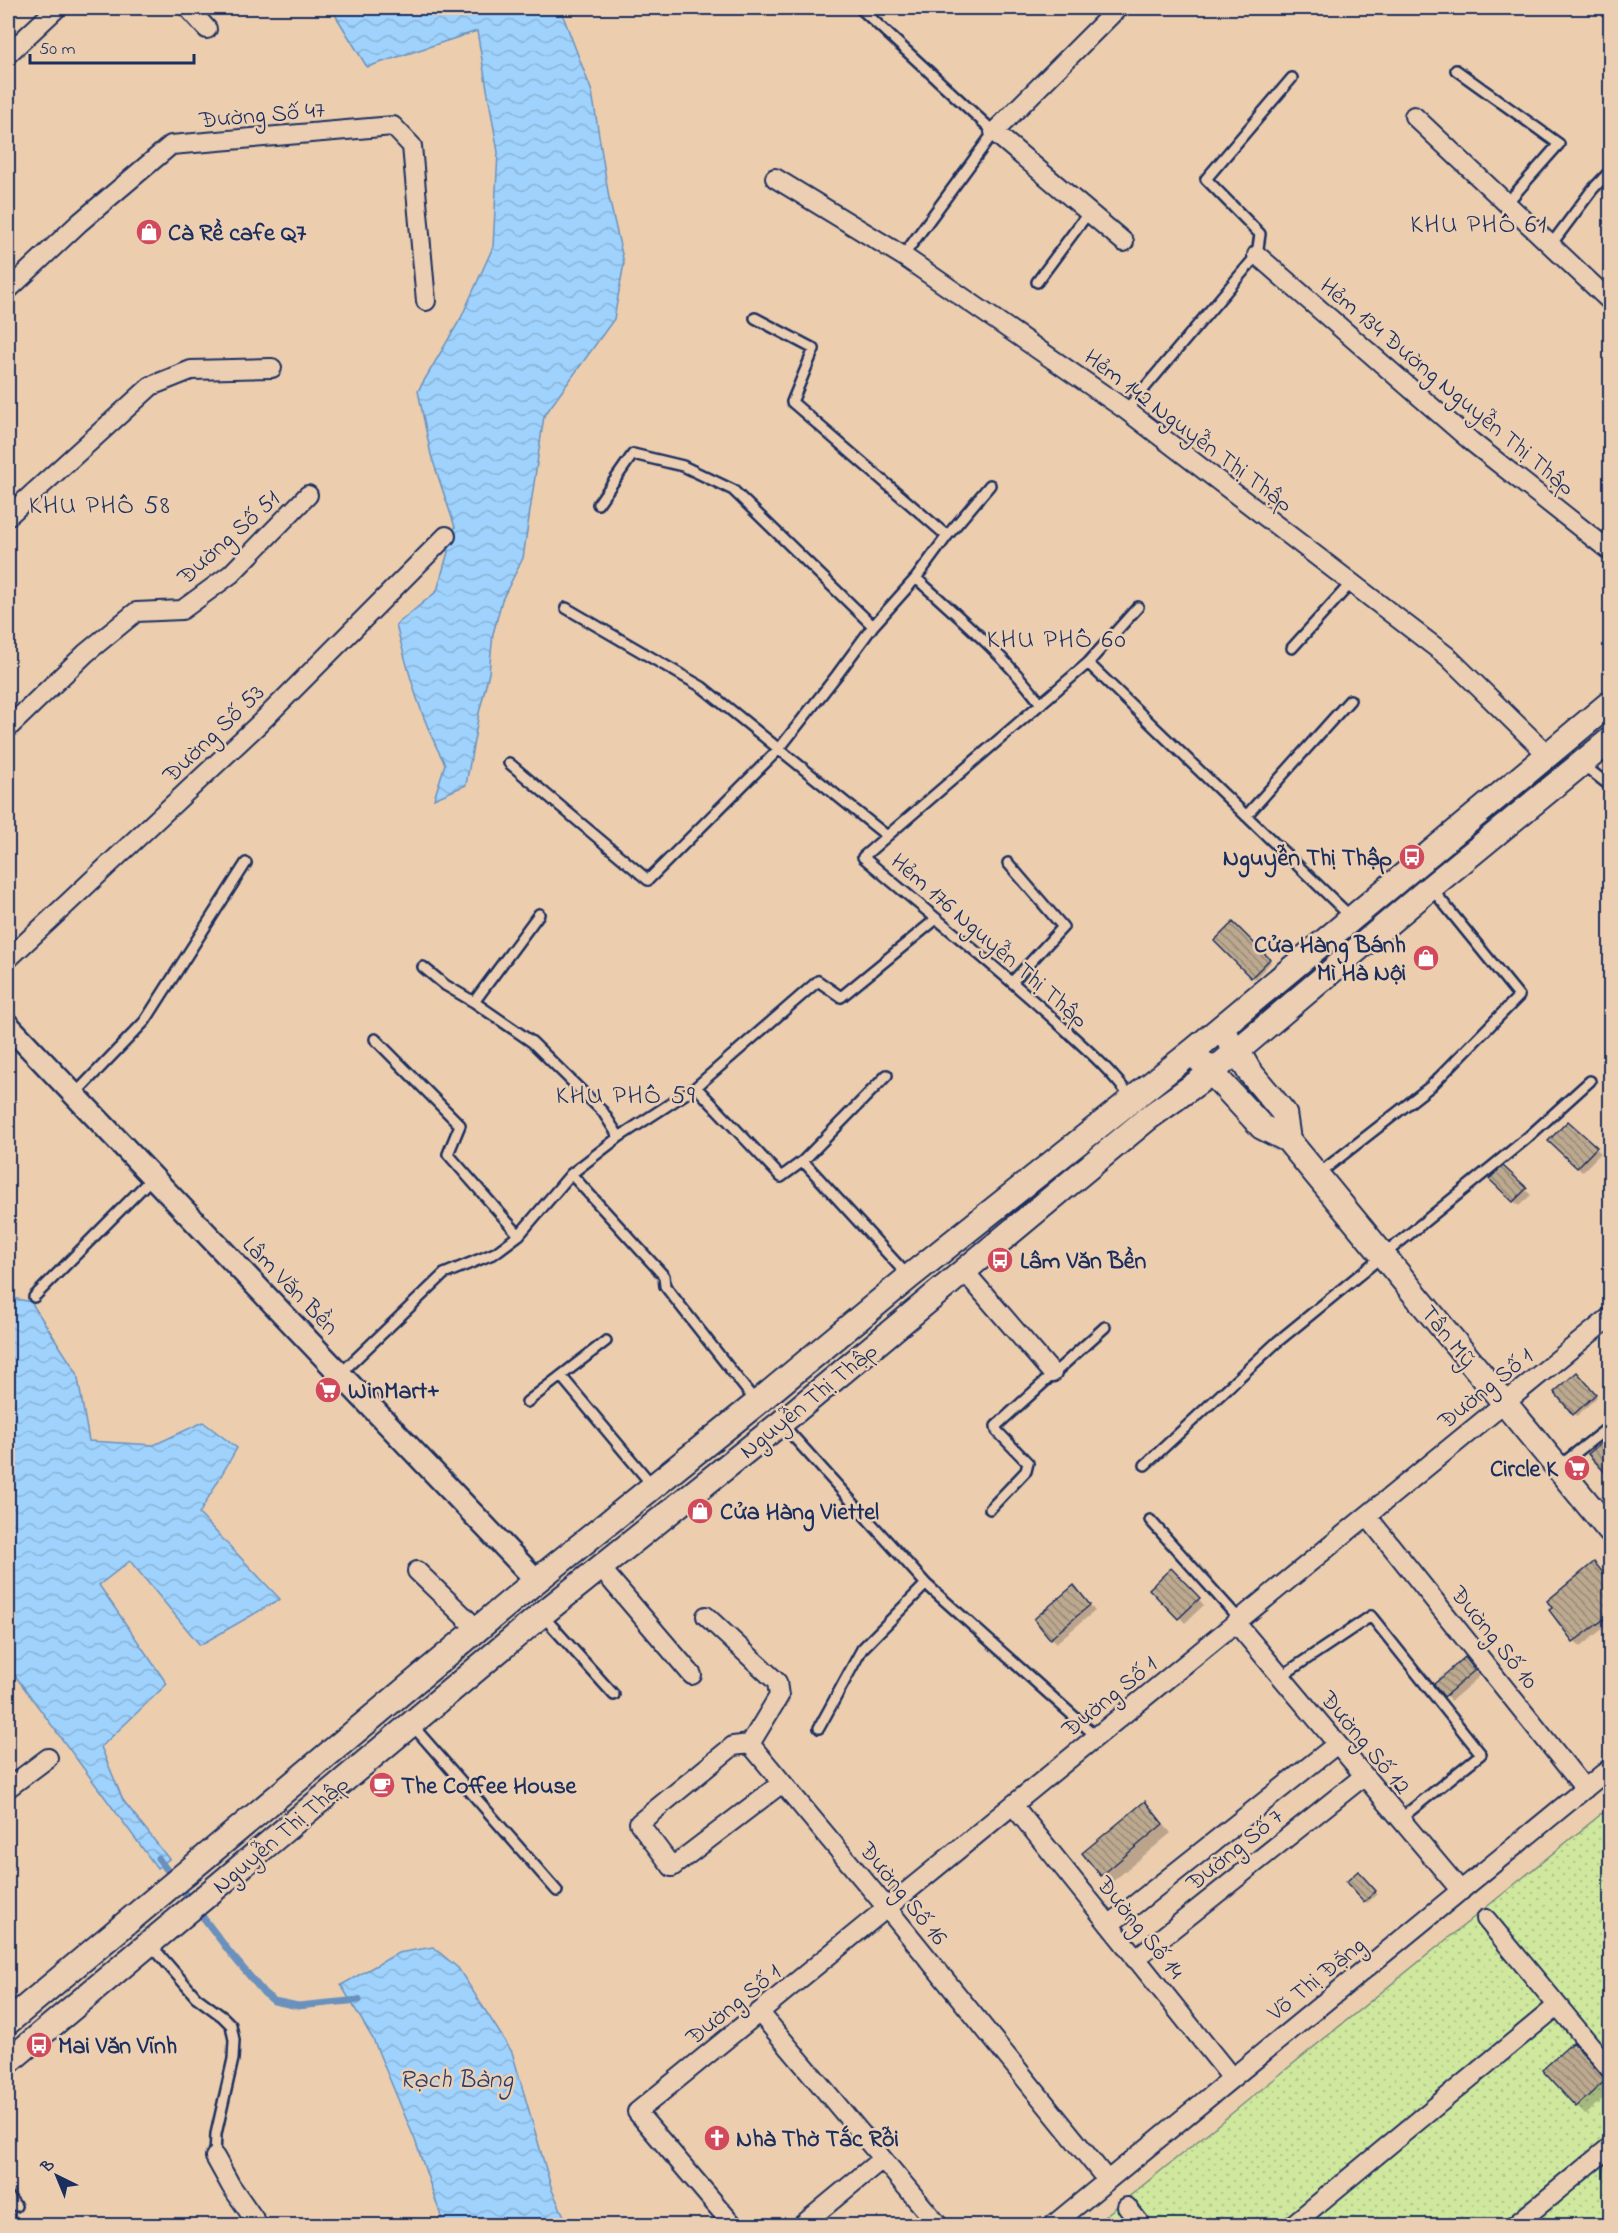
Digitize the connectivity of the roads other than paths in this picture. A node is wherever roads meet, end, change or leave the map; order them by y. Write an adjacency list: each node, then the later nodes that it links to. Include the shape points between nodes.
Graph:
1 (57, 8): 6 (street)
2 (188, 8): 5 (street)
3 (860, 8): 10 (lane)
4 (1118, 8): 10 (street)
5 (207, 29)
6 (8, 54)
7 (1456, 70): 13 (lane, via 1559,144)
8 (1292, 78): 17 (lane, via 1206,179 1260,234)
9 (1414, 116): 13 (street)
10 (994, 132): 14 (street); 18 (lane)
11 (1611, 171): 16 (lane)
12 (775, 178): 18 (street, Hẻm 142 Nguyễn Thị Thập)
13 (1506, 204): 16 (street)
14 (1089, 212): 15 (street); 19 (lane)
15 (1124, 242)
16 (1550, 246): 22 (street)
17 (1257, 255): 25 (lane); 32 (street, Hẻm 134 Đường Nguyễn Thị Thập, via 1472,442)
18 (903, 256): 25 (street, Hẻm 142 Nguyễn Thị Thập)
19 (1037, 282)
20 (8, 290): 21 (street, Đường Số 47, via 79,223 171,146 393,126 412,146)
21 (426, 301)
22 (1611, 301)
23 (755, 318): 31 (lane, via 814,349 792,402)
24 (272, 368): 29 (street, via 191,370 151,386)
25 (1125, 410): 34 (street, Hẻm 142 Nguyễn Thị Thập)
26 (990, 486): 31 (lane)
27 (308, 495): 43 (street, Đường Số 51, via 231,574 182,610 136,612 86,653)
28 (598, 504): 37 (lane, via 633,454 682,466 733,490)
29 (8, 516)
30 (446, 536): 58 (street, Đường Số 53, via 260,723)
31 (947, 536): 33 (lane)
32 (1611, 551)
33 (916, 578): 37 (lane); 42 (lane, via 995,651)
34 (1351, 583): 38 (lane); 46 (street, Hẻm 142 Nguyễn Thị Thập, via 1447,656)
35 (1138, 607): 39 (lane)
36 (566, 608): 45 (lane, Hẻm 176 Nguyễn Thị Thập, via 702,687)
37 (873, 626): 45 (lane)
38 (1292, 648)
39 (1088, 663): 42 (lane); 50 (lane)
40 (1350, 700): 50 (lane)
41 (1611, 703): 46 (main road, Nguyễn Thị Thập)
42 (1041, 704): 51 (lane)
43 (8, 728)
44 (1611, 740): 48 (main road, Nguyễn Thị Thập)
45 (779, 749): 47 (lane, via 648,880); 51 (lane, Hẻm 176 Nguyễn Thị Thập)
46 (1548, 755): 56 (main road, Nguyễn Thị Thập)
47 (509, 763)
48 (1582, 764): 49 (lane); 54 (main road, Nguyễn Thị Thập)
49 (1611, 786)
50 (1246, 816): 56 (lane)
51 (887, 837): 57 (lane, Hẻm 176 Nguyễn Thị Thập, via 863,857)
52 (246, 863): 71 (lane, via 145,1021)
53 (1008, 863): 60 (lane, via 1063,927)
54 (1431, 887): 65 (main road, Nguyễn Thị Thập); 78 (lane, via 1519,996 1431,1086)
55 (539, 914): 61 (lane)
56 (1353, 919): 63 (main road, Nguyễn Thị Thập)
57 (935, 920): 60 (lane, Hẻm 176 Nguyễn Thị Thập); 70 (lane, via 841,997 818,981)
58 (8, 959)
59 (423, 967): 61 (lane)
60 (1013, 981): 72 (lane, Hẻm 176 Nguyễn Thị Thập, via 1114,1075)
61 (474, 1002): 74 (lane, via 532,1042 603,1112)
62 (8, 1025): 71 (street, Lâm Văn Bền)
63 (1219, 1029): 65 (main road, Tân Mỹ); 66 (main road, Nguyễn Thị Thập)
64 (375, 1039): 80 (lane, via 460,1125 448,1154)
65 (1237, 1050): 67 (main road, Nguyễn Thị Thập); 75 (main road, Tân Mỹ, via 1284,1113)
66 (1193, 1051): 67 (main road, Tân Mỹ); 72 (main road, Nguyễn Thị Thập)
67 (1211, 1073): 73 (main road, Nguyễn Thị Thập); 75 (main road, Tân Mỹ, via 1262,1127)
68 (887, 1075): 76 (lane)
69 (1590, 1081): 81 (lane, via 1527,1138)
70 (696, 1087): 74 (lane); 76 (lane, via 781,1177)
71 (74, 1095): 79 (street, Lâm Văn Bền)
72 (1132, 1100): 73 (main road); 83 (main road, Nguyễn Thị Thập)
73 (1148, 1118): 82 (main road, Nguyễn Thị Thập)
74 (619, 1137): 77 (lane)
75 (1288, 1140): 78 (main road, Tân Mỹ)
76 (803, 1161): 83 (lane)
77 (571, 1174): 80 (lane); 92 (lane, via 664,1276 665,1286)
78 (1317, 1175): 81 (main road, Tân Mỹ)
79 (153, 1178): 84 (lane); 89 (street, Lâm Văn Bền)
80 (519, 1235): 89 (lane, via 495,1254 444,1274)
81 (1383, 1255): 93 (main road, Tân Mỹ); 96 (lane, via 1277,1342)
82 (965, 1272): 88 (street); 94 (main road, Nguyễn Thị Thập)
83 (909, 1277): 92 (main road, Nguyễn Thị Thập)
84 (34, 1297)
85 (1611, 1317): 93 (street, Đường Số 1)
86 (1105, 1327): 88 (lane)
87 (606, 1341): 90 (lane)
88 (1052, 1373): 99 (lane, via 996,1425 997,1431 1028,1463 1026,1471)
89 (340, 1374): 105 (street, Lâm Văn Bền)
90 (561, 1376): 91 (lane); 98 (lane)
91 (526, 1402)
92 (757, 1403): 98 (main road, Nguyễn Thị Thập)
93 (1505, 1403): 97 (main road, Tân Mỹ); 100 (street, Đường Số 1)
94 (782, 1424): 103 (main road, Nguyễn Thị Thập); 106 (lane)
95 (1611, 1426): 97 (lane)
96 (1145, 1465)
97 (1558, 1467): 102 (main road, Tân Mỹ)
98 (653, 1486): 105 (main road, Nguyễn Thị Thập)
99 (990, 1509)
100 (1367, 1516): 109 (street, Đường Số 1); 124 (street, Đường Số 10)
101 (1150, 1520): 109 (lane)
102 (1611, 1531)
103 (600, 1567): 107 (main road, Nguyễn Thị Thập); 111 (street)
104 (417, 1571): 110 (street)
105 (537, 1581): 107 (main road); 110 (main road, Nguyễn Thị Thập)
106 (926, 1584): 115 (lane, via 862,1649); 116 (lane)
107 (549, 1608): 113 (lane); 114 (main road, Nguyễn Thị Thập)
108 (706, 1616): 117 (street, via 777,1682 779,1696)
109 (1238, 1622): 112 (street, Đường Số 12); 116 (street, Đường Số 1)
110 (477, 1629): 136 (main road, Nguyễn Thị Thập)
111 (692, 1675)
112 (1280, 1677): 118 (street, Đường Số 12); 126 (lane, via 1371,1616 1481,1754)
113 (614, 1695)
114 (411, 1724): 127 (lane); 132 (main road, Nguyễn Thị Thập)
115 (819, 1728)
116 (1097, 1737): 125 (street, Đường Số 1)
117 (750, 1744): 122 (street, Đường Số 16); 122 (street, via 733,1746 639,1823 672,1867)
118 (1337, 1744): 121 (street, Đường Số 12); 131 (street, Đường Số 7)
119 (48, 1758): 123 (street)
120 (1611, 1768): 124 (street, Võ Thị Đặng)
121 (1364, 1776): 126 (street, Đường Số 12); 133 (street, Đường Số 7)
122 (782, 1783): 129 (street, Đường Số 16)
123 (8, 1788)
124 (1585, 1789): 128 (street, Võ Thị Đặng)
125 (1013, 1805): 129 (street, Đường Số 1); 131 (street, Đường Số 14)
126 (1400, 1819): 128 (street, Đường Số 12)
127 (557, 1891)
128 (1461, 1891): 139 (street, Võ Thị Đặng)
129 (887, 1908): 135 (street, Đường Số 1); 143 (street, Đường Số 16)
130 (1486, 1919): 134 (street)
131 (1108, 1925): 133 (street, Đường Số 14)
132 (149, 1943): 137 (main road, Nguyễn Thị Thập); 141 (lane, via 196,1996 231,2025 233,2059)
133 (1135, 1959): 139 (street, Đường Số 14)
134 (1557, 2006): 138 (street); 153 (street)
135 (760, 2013): 142 (street); 148 (street, Đường Số 1, via 637,2112)
136 (8, 2022)
137 (8, 2062)
138 (1611, 2069)
139 (1232, 2078): 143 (street, Võ Thị Đặng)
140 (1611, 2147): 154 (street)
141 (214, 2157): 147 (street)
142 (882, 2158): 149 (street); 150 (street)
143 (1107, 2180): 151 (street, Võ Thị Đặng)
144 (8, 2196): 145 (lane)
145 (16, 2206)
146 (1127, 2207): 152 (street)
147 (259, 2226)
148 (734, 2226)
149 (801, 2226)
150 (939, 2226)
151 (1052, 2226)
152 (1142, 2226)
153 (1291, 2226)
154 (1514, 2226)

